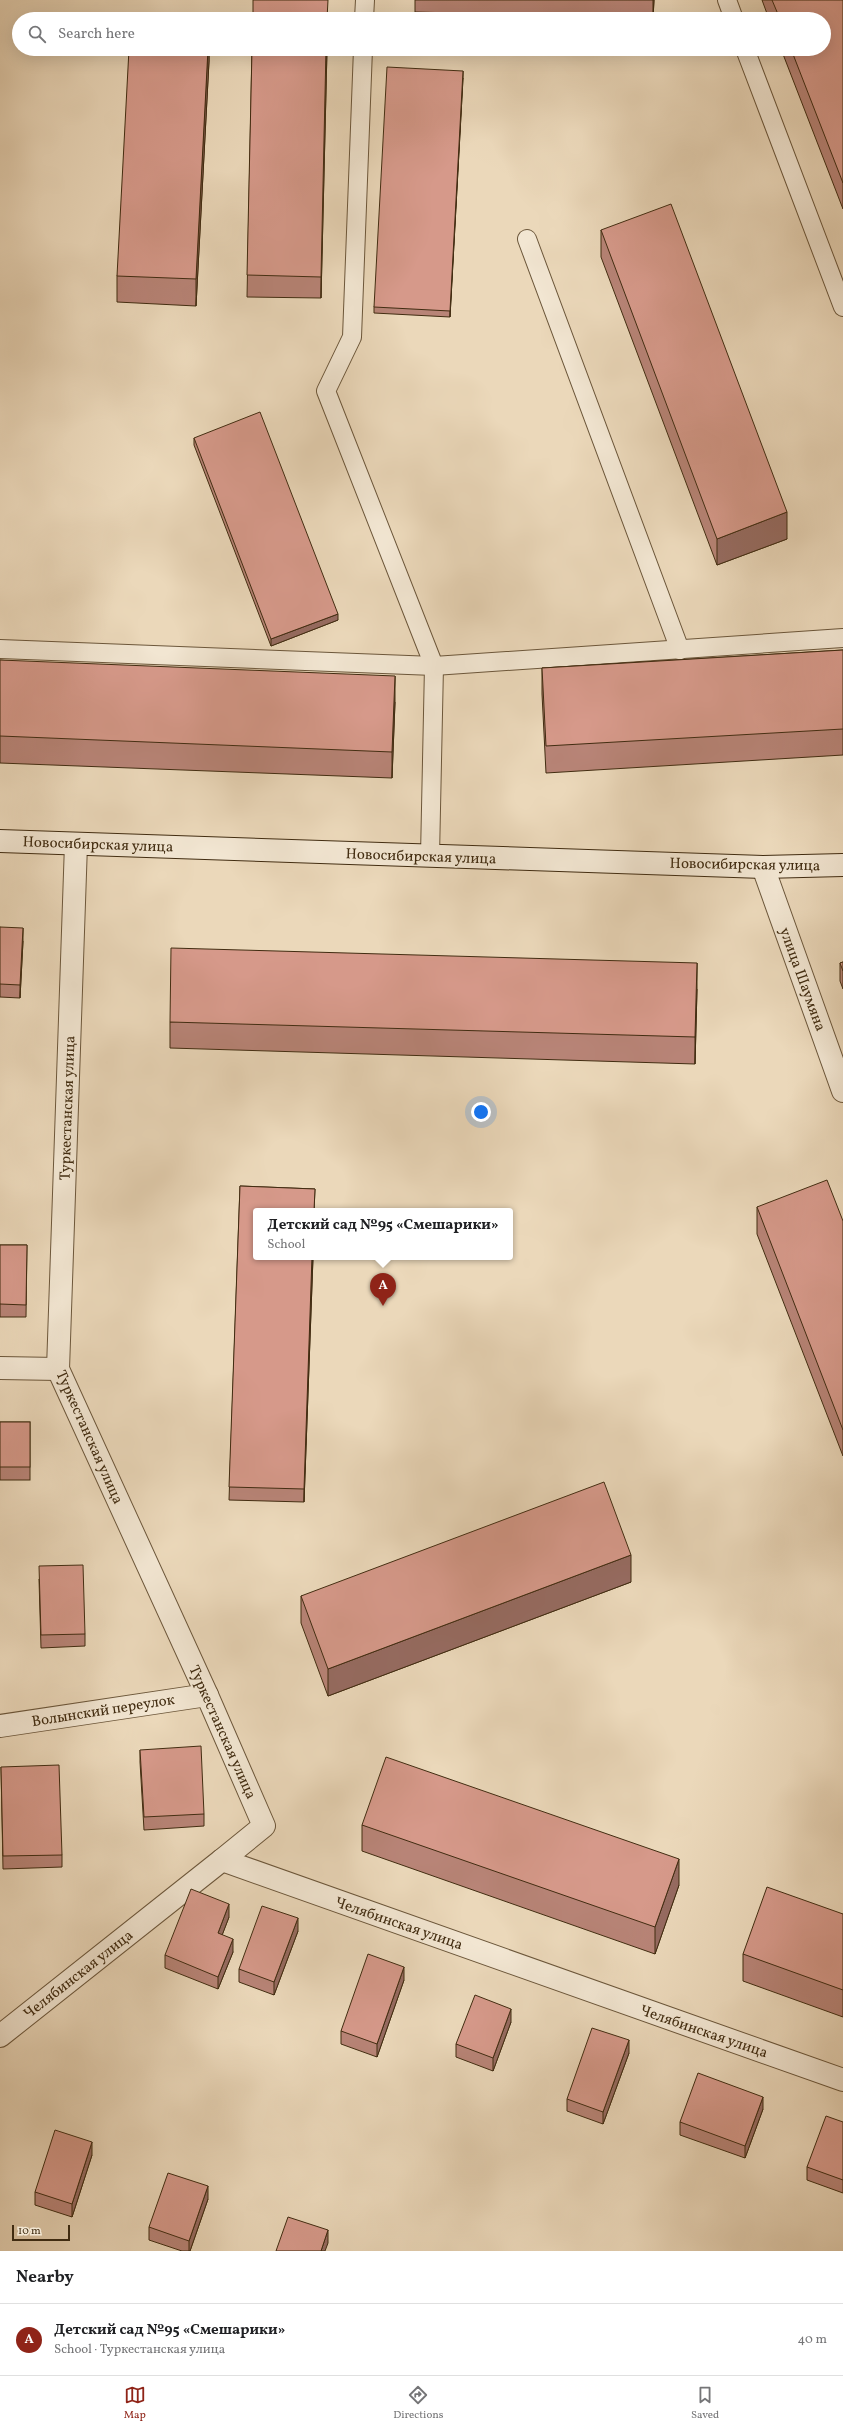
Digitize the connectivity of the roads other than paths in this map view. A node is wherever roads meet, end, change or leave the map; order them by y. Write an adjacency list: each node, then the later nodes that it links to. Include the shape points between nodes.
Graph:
1 (365, 0): 3 (lane)
2 (727, 0): 4 (lane)
3 (364, 12)
4 (731, 12)
5 (363, 56): 12 (lane, via 352,336 326,391)
6 (748, 56): 8 (lane)
7 (527, 239): 11 (lane)
8 (843, 307)
9 (843, 638): 11 (lane)
10 (0, 650): 12 (lane)
11 (680, 650): 12 (lane)
12 (434, 666): 15 (lane)
13 (0, 841): 14 (street, Новосибирская улица)
14 (76, 844): 15 (street, Новосибирская улица); 20 (street, Туркестанская улица)
15 (430, 856): 17 (street, Новосибирская улица)
16 (843, 865): 17 (street, Новосибирская улица)
17 (763, 867): 18 (street, улица Шаумяна)
18 (843, 1091)
19 (0, 1368): 20 (street)
20 (58, 1369): 21 (street, Туркестанская улица)
21 (207, 1694): 22 (street, Волынский переулок); 23 (street, Туркестанская улица, via 264,1826)
22 (0, 1726)
23 (222, 1860): 24 (street, Челябинская улица); 25 (street, Челябинская улица)
24 (0, 2036)
25 (843, 2080)

